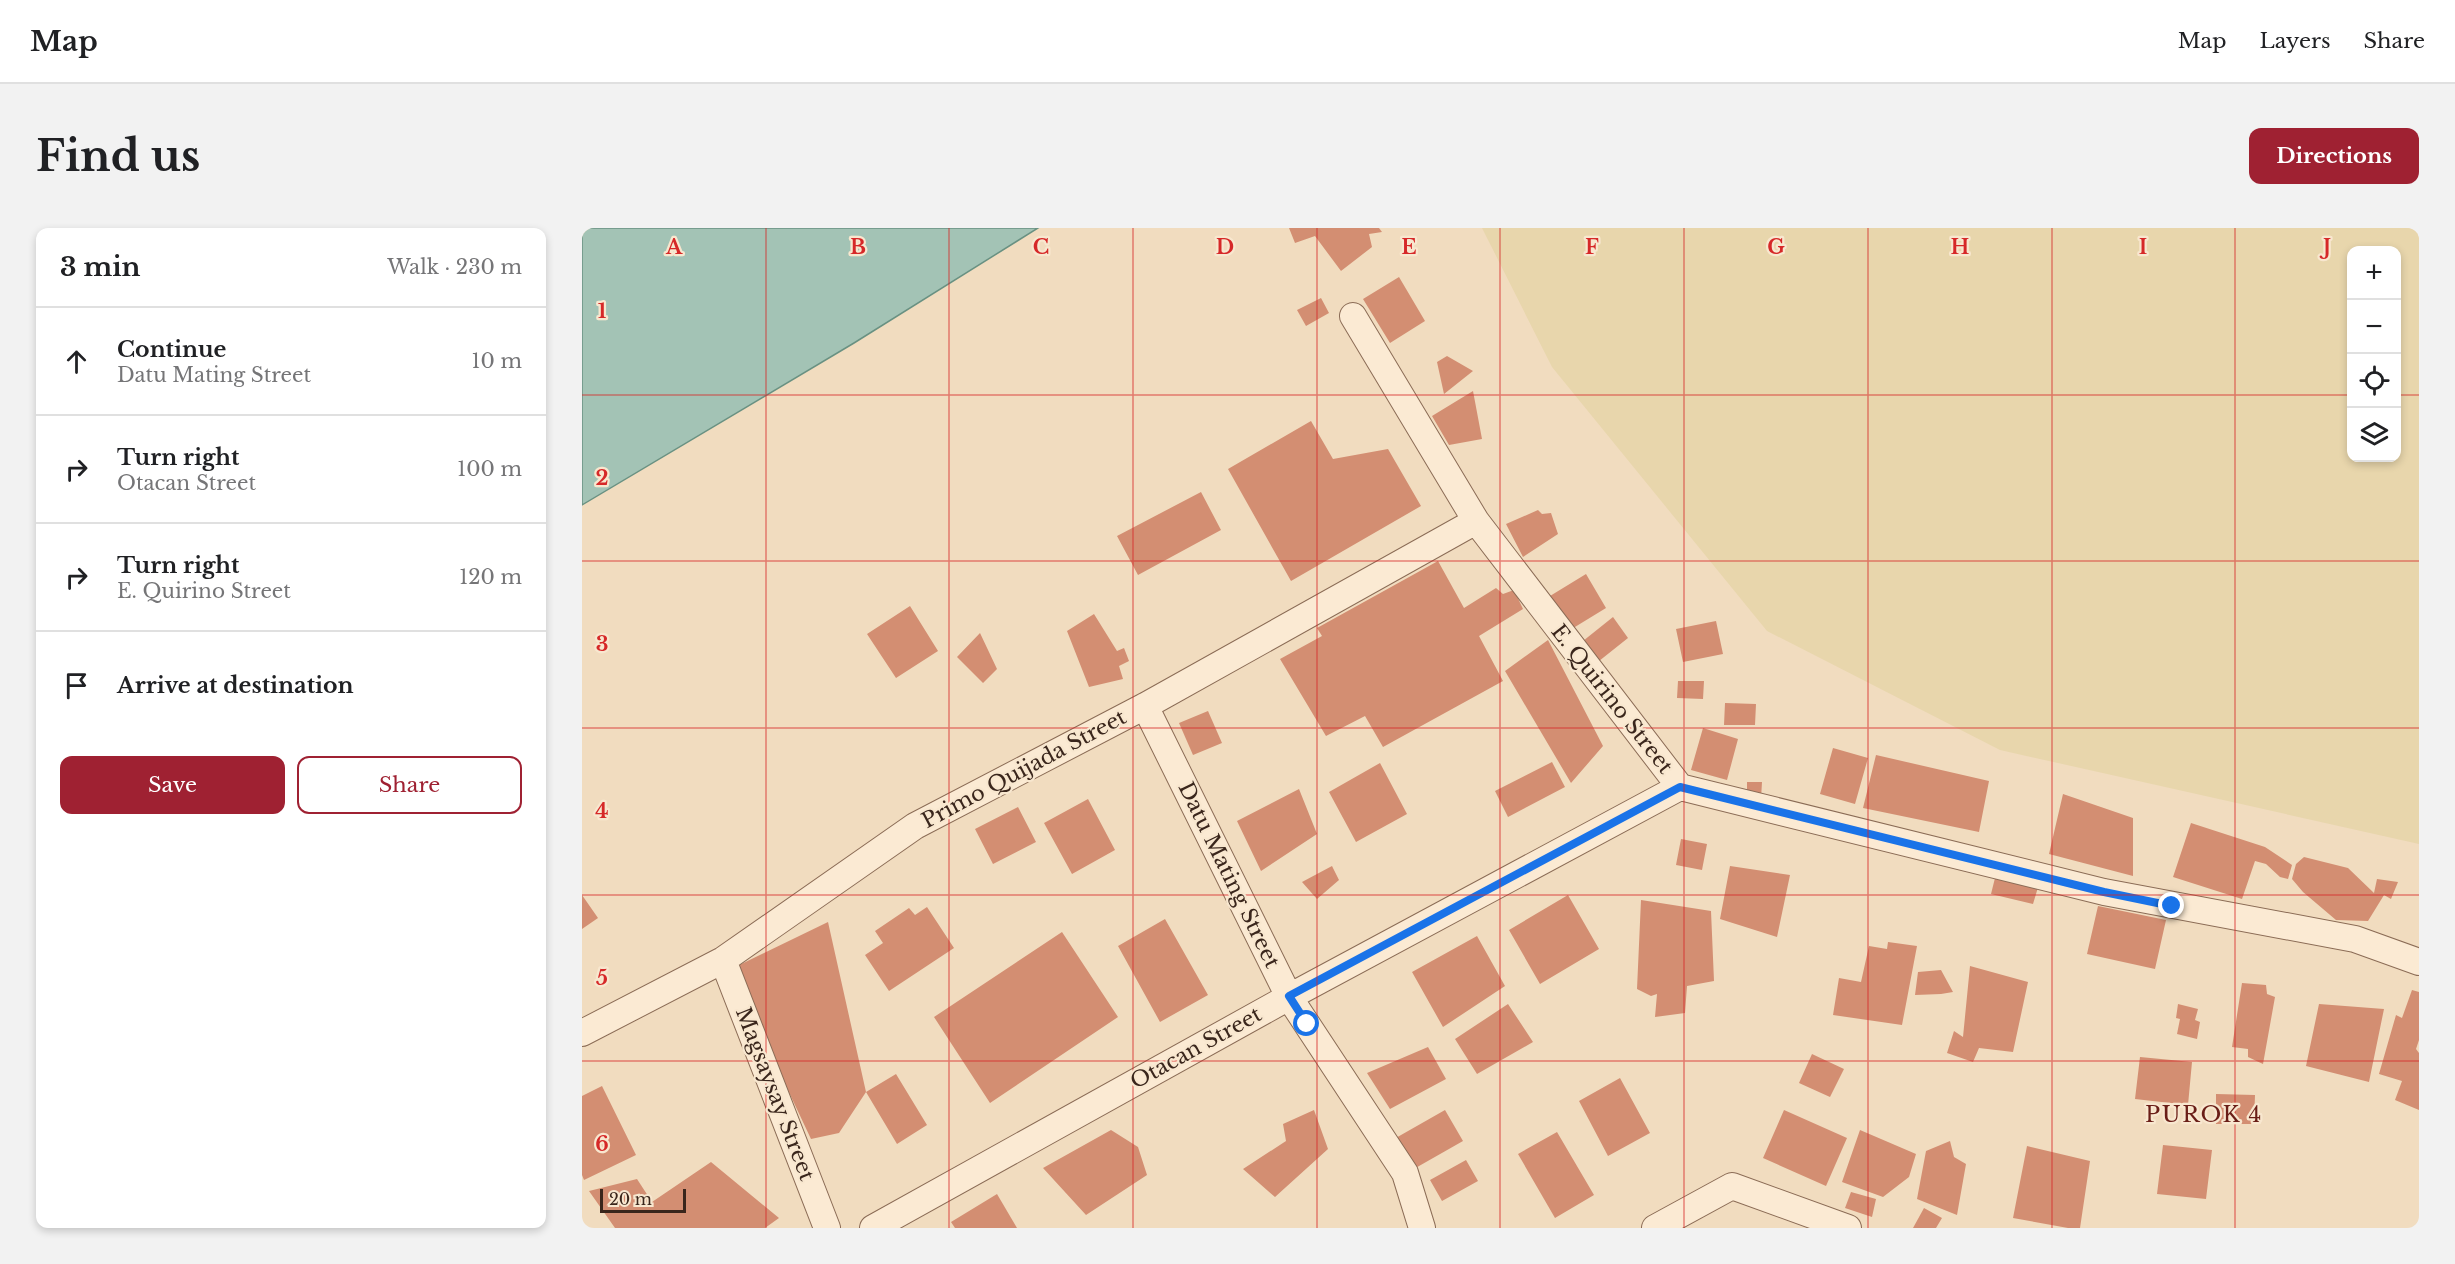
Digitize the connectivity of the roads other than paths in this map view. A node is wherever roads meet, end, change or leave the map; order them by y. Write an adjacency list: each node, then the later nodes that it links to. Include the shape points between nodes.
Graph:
1 (1353, 316): 2 (street, E. Quirino Street)
2 (1476, 521): 3 (street, Primo Quijada Street); 4 (street, E. Quirino Street)
3 (1145, 706): 5 (street, Primo Quijada Street, via 915,826); 7 (street, Datu Mating Street)
4 (1680, 787): 6 (street, E. Quirino Street, via 2104,892 2355,939); 7 (street, Otacan Street)
5 (723, 960): 8 (street, Primo Quijada Street); 9 (street, Magsaysay Street)
6 (2419, 962)
7 (1289, 996): 10 (street, Otacan Street); 11 (street, Datu Mating Street, via 1405,1173)
8 (582, 1033)
9 (827, 1228)
10 (873, 1228)
11 (1422, 1228)
12 (1655, 1228): 13 (street, via 1732,1186)
13 (1848, 1228)

